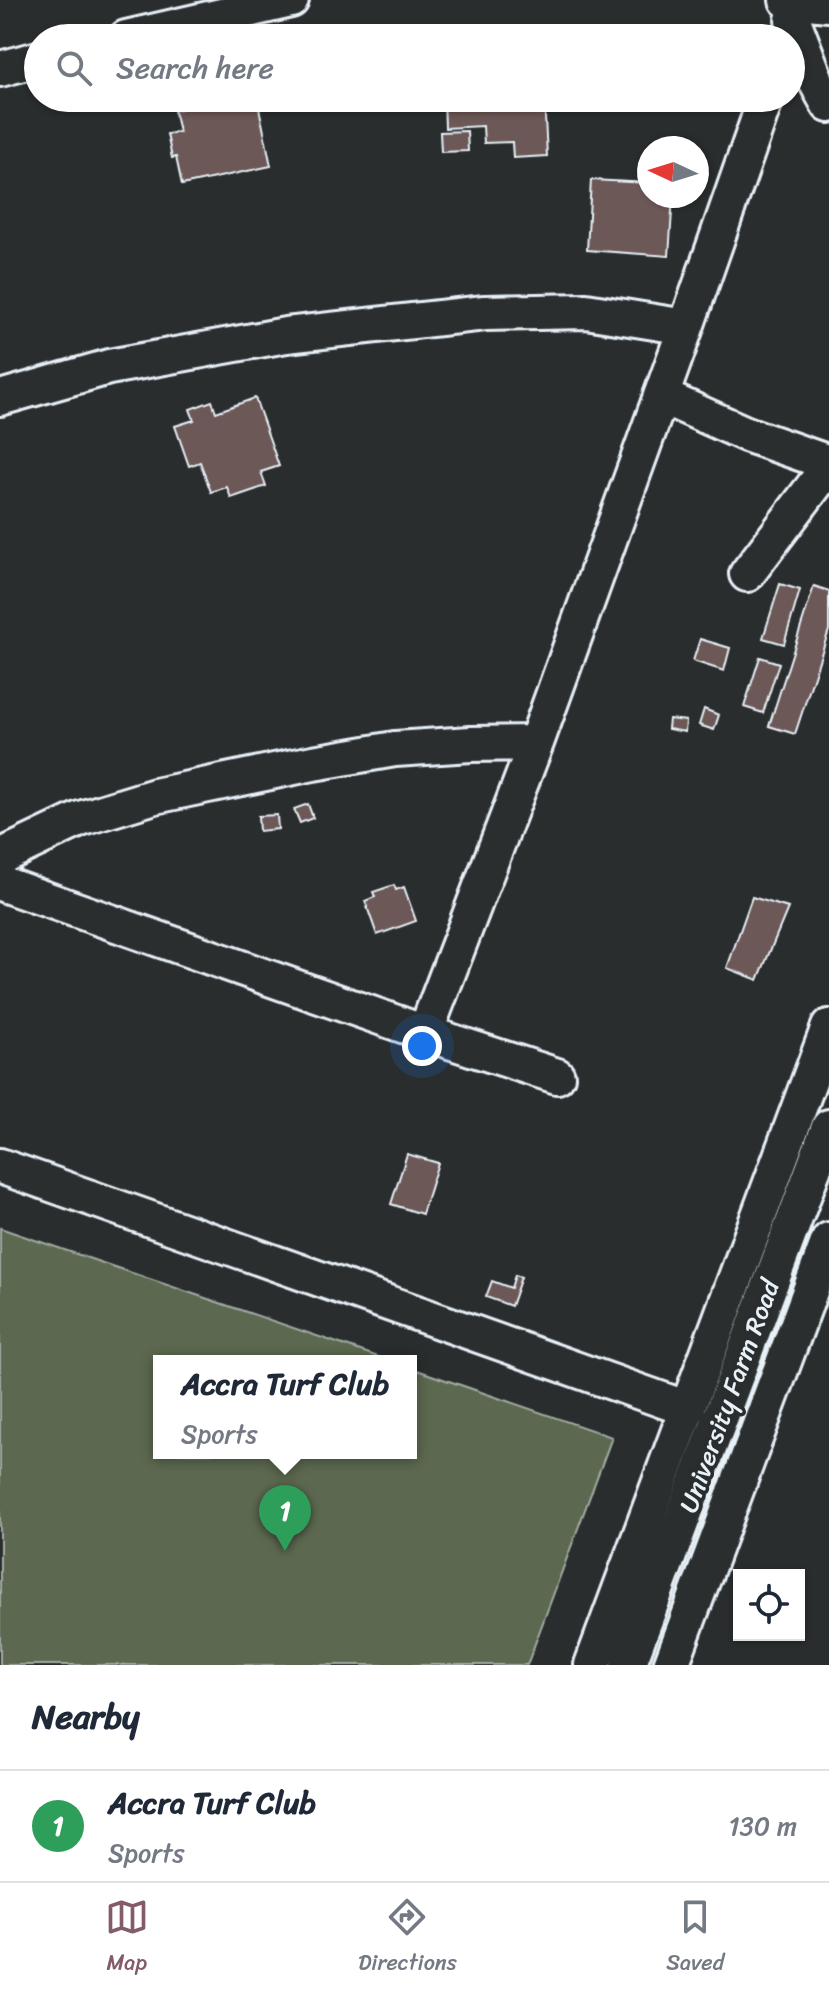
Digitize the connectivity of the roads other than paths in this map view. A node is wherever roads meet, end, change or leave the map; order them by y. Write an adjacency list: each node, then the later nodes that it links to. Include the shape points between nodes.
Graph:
1 (291, 0): 2 (street)
2 (187, 24)
3 (805, 36): 6 (street, via 817,83)
4 (24, 63): 5 (street)
5 (0, 69)
6 (829, 105)
7 (761, 112): 8 (street)
8 (686, 327): 9 (street); 10 (street, via 586,311 485,313 271,338 109,367)
9 (661, 396): 11 (street); 13 (street)
10 (0, 398)
11 (829, 464): 12 (street)
12 (747, 574)
13 (536, 743): 14 (street, via 395,749 155,796 80,819); 17 (street)
14 (0, 857)
15 (0, 883): 17 (street)
16 (829, 1027): 22 (street)
17 (425, 1033): 18 (street)
18 (557, 1076)
19 (829, 1127): 24 (street, University Farm Road)
20 (0, 1166): 22 (street)
21 (829, 1240): 25 (street, University Farm Road)
22 (688, 1409): 23 (street)
23 (592, 1665)
24 (628, 1665)
25 (671, 1665)

